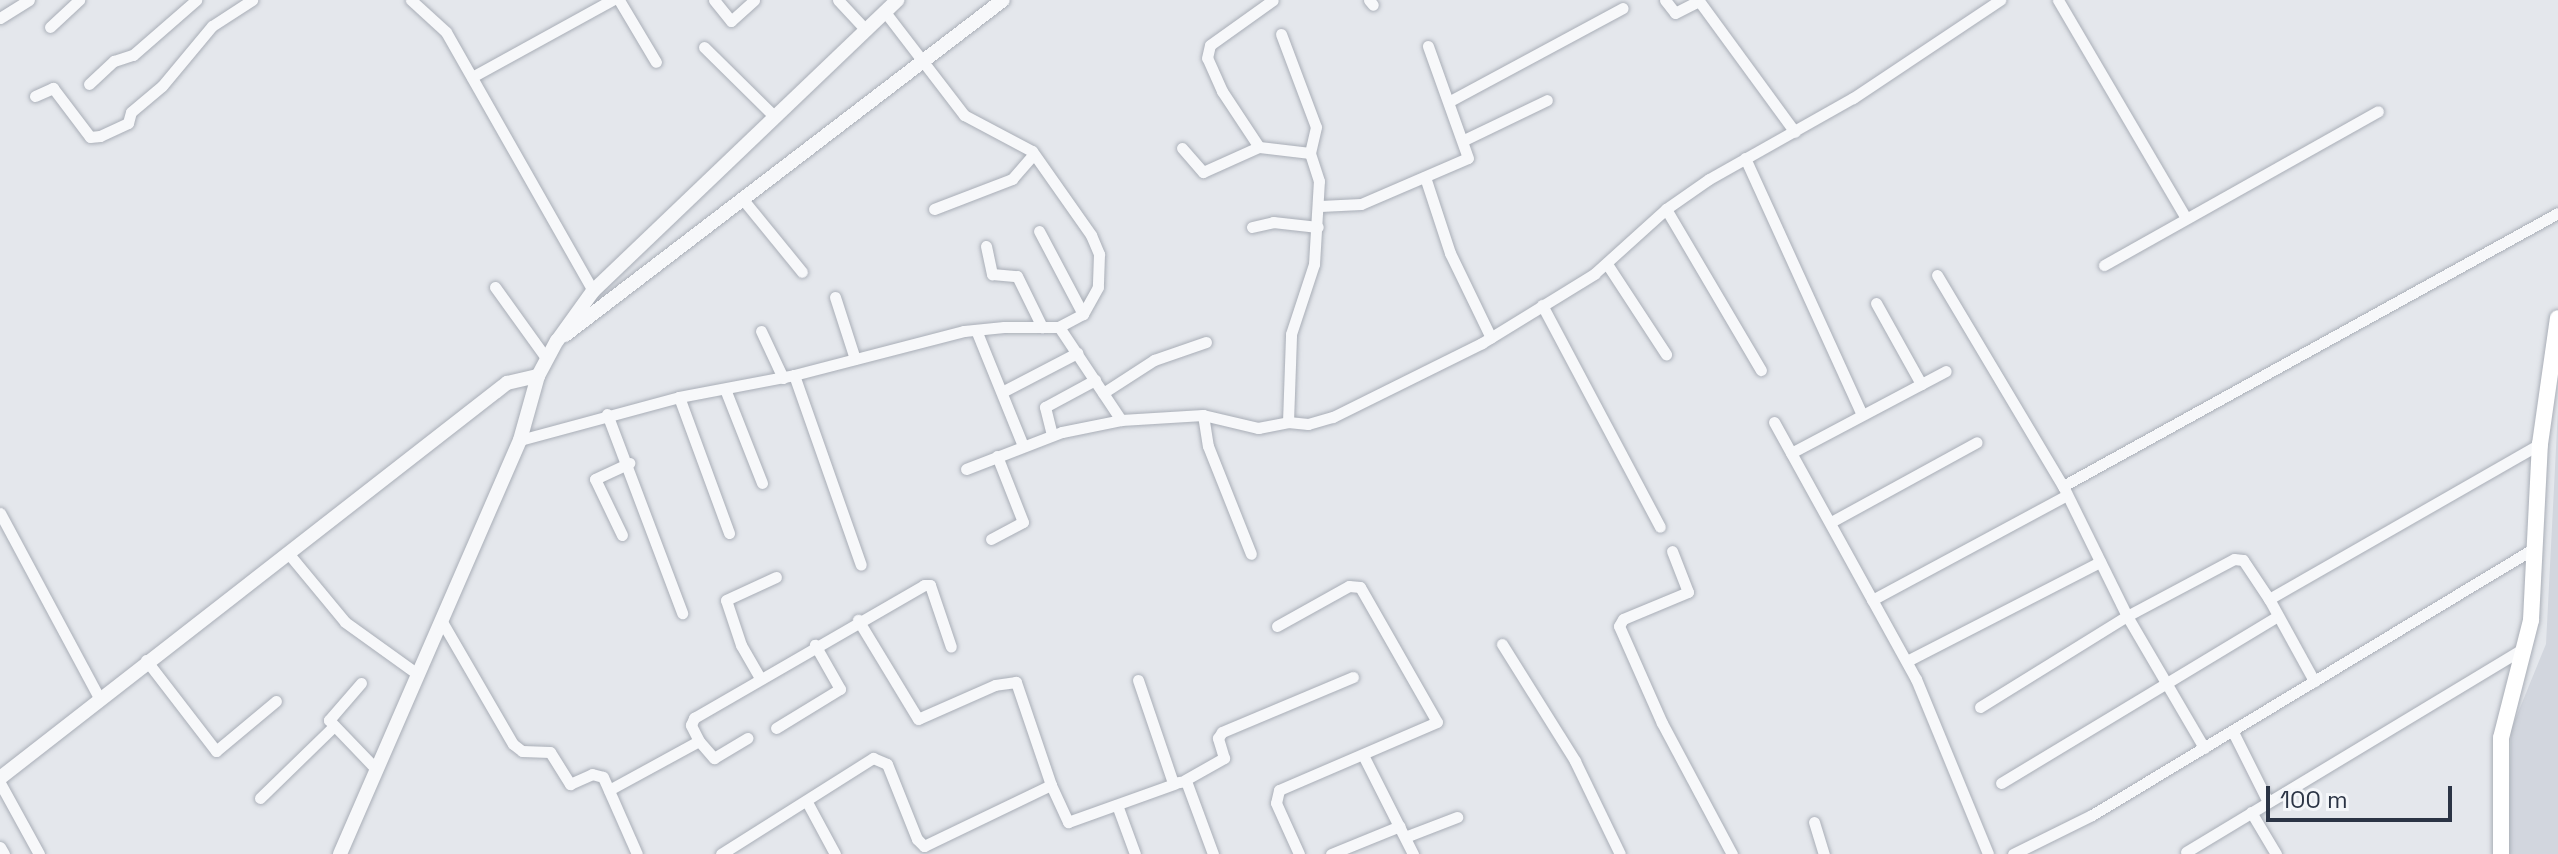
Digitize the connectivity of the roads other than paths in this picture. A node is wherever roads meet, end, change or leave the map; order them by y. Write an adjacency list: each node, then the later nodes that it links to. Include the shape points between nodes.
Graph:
1 (29, 0): 19 (street)
2 (79, 0): 20 (street)
3 (196, 0): 28 (street, via 133,55 119,59)
4 (252, 0): 29 (street, via 212,26 162,86 131,112 128,123 100,136 90,137 53,88)
5 (411, 0): 27 (street, via 435,19)
6 (612, 0): 27 (street)
7 (619, 0): 26 (street)
8 (714, 0): 9 (street, via 731,21)
9 (754, 0)
10 (838, 0): 21 (street)
11 (897, 0): 18 (street)
12 (1003, 0): 25 (street)
13 (1273, 0): 36 (street, via 1207,51 1222,91)
14 (1665, 0): 34 (street, via 1675,13 1699,1)
15 (2000, 0): 34 (street)
16 (2058, 0): 47 (street)
17 (1623, 8): 31 (street)
18 (885, 12): 21 (street); 25 (street)
19 (0, 18)
20 (50, 27)
21 (866, 30): 33 (street)
22 (1281, 34): 38 (street, via 1316,127)
23 (1428, 46): 31 (street)
24 (704, 47): 33 (street)
25 (924, 58): 39 (street, via 964,115 1021,142); 42 (street)
26 (656, 62)
27 (472, 77): 57 (street)
28 (89, 84)
29 (35, 96)
30 (1547, 100): 35 (street)
31 (1450, 101): 35 (street)
32 (2378, 111): 47 (street)
33 (775, 117): 57 (street)
34 (1795, 132): 40 (street)
35 (1464, 140): 41 (street, via 1468,158)
36 (1259, 147): 37 (street, via 1203,172); 38 (street)
37 (1182, 148)
38 (1310, 153): 43 (street)
39 (1034, 154): 44 (street, via 1012,179); 61 (street, via 1099,254 1098,287)
40 (1745, 158): 45 (street); 86 (street)
41 (1425, 177): 43 (street, via 1361,204); 67 (street, via 1450,253)
42 (745, 202): 54 (street); 68 (street)
43 (1320, 206): 49 (street)
44 (934, 209)
45 (1666, 209): 52 (street); 74 (street)
46 (2558, 213): 100 (street)
47 (2186, 218): 53 (street)
48 (1252, 227): 49 (street, via 1273,222)
49 (1318, 227): 88 (street, via 1309,287 1291,334)
50 (1039, 231): 61 (street)
51 (986, 246): 63 (street, via 992,274 1017,276)
52 (1607, 264): 60 (street); 71 (street)
53 (2104, 265)
54 (802, 272)
55 (1937, 275): 100 (street)
56 (495, 287): 72 (street)
57 (593, 291): 68 (street)
58 (835, 297): 73 (street)
59 (1876, 303): 79 (street)
60 (1542, 305): 67 (street); 103 (street)
61 (1083, 314): 64 (street)
62 (2558, 318): 93 (main road)
63 (1042, 327): 64 (street); 65 (street)
64 (1059, 327): 70 (street)
65 (976, 330): 73 (street); 81 (street)
66 (761, 331): 77 (street)
67 (1491, 338): 88 (street, via 1333,417 1308,424)
68 (557, 341): 72 (street)
69 (1206, 342): 82 (street, via 1154,360)
70 (1077, 353): 78 (street); 81 (street)
71 (1666, 354)
72 (546, 358): 76 (street)
73 (855, 359): 77 (street)
74 (1761, 370)
75 (1946, 371): 79 (street)
76 (538, 376): 91 (street); 109 (street, via 507,383)
77 (788, 377): 80 (street); 112 (street)
78 (1095, 380): 82 (street); 90 (street, via 1045,407)
79 (1921, 384): 86 (street)
80 (725, 389): 83 (street); 99 (street)
81 (1002, 392): 94 (street)
82 (1103, 393): 87 (street)
83 (679, 397): 84 (street); 104 (street)
84 (607, 414): 91 (street); 97 (street)
85 (1203, 415): 87 (street); 88 (street, via 1246,428); 110 (street, via 1208,446)
86 (1862, 415): 95 (street)
87 (1121, 420): 90 (street)
88 (1288, 422)
89 (1774, 422): 95 (street)
90 (1052, 435): 94 (street)
91 (520, 440): 119 (street)
92 (1977, 442): 102 (street)
93 (2540, 444): 107 (main road); 114 (street)
94 (1023, 446): 96 (street)
95 (1791, 453): 102 (street)
96 (997, 456): 98 (street); 106 (street, via 1023,522)
97 (629, 463): 105 (street, via 595,479); 116 (street)
98 (966, 469)
99 (762, 483)
100 (2065, 490): 111 (street); 115 (street)
101 (0, 513): 135 (street)
102 (1831, 522): 115 (street)
103 (1660, 527)
104 (729, 533)
105 (622, 535)
106 (991, 539)
107 (2533, 549): 125 (main road, via 2531,620); 132 (street)
108 (1672, 551): 174 (street, via 1688,592 1623,619 1619,626 1662,723)
109 (288, 553): 126 (street); 128 (street, via 345,622)
110 (1251, 554)
111 (2100, 562): 117 (street); 127 (street)
112 (861, 565)
113 (776, 577): 130 (street, via 726,600 735,633)
114 (2269, 599): 117 (street, via 2250,568 2236,559); 118 (street)
115 (1872, 600): 127 (street)
116 (682, 613)
117 (2127, 616): 134 (street); 137 (street)
118 (2278, 616): 132 (street); 134 (street)
119 (441, 620): 128 (street); 150 (street, via 517,748 550,752 566,782 575,785 598,774)
120 (858, 620): 123 (street); 124 (street, via 928,584); 149 (street, via 918,719 995,685 1016,682)
121 (1277, 626): 144 (street, via 1349,586 1364,590 1437,722)
122 (1502, 644): 173 (street, via 1575,761)
123 (815, 645): 130 (street); 139 (street, via 840,689)
124 (951, 647)
125 (2524, 648): 153 (street); 179 (main road, via 2501,738)
126 (146, 660): 135 (street); 136 (street, via 216,751)
127 (1907, 661): 176 (street)
128 (416, 673): 145 (street)
129 (1353, 677): 147 (street, via 1222,732 1218,738 1224,758)
130 (760, 678): 142 (street, via 694,718 691,725)
131 (1138, 680): 147 (street)
132 (2314, 681): 140 (street)
133 (361, 683): 138 (street, via 329,717)
134 (2166, 683): 143 (street); 148 (street)
135 (99, 698): 146 (street)
136 (276, 701)
137 (1980, 707)
138 (333, 727): 145 (street); 151 (street)
139 (776, 728)
140 (2233, 732): 143 (street); 153 (street)
141 (747, 738): 142 (street, via 714,758)
142 (699, 741): 150 (street)
143 (2204, 748): 177 (street, via 2092,815)
144 (1364, 757): 158 (street); 170 (street, via 1276,793)
145 (375, 768): 164 (street)
146 (0, 781): 163 (street)
147 (1179, 782): 154 (street); 169 (street)
148 (2001, 783)
149 (1051, 785): 152 (street, via 930,845 917,839 887,764 878,757); 154 (street, via 1068,822)
150 (609, 790): 165 (street)
151 (260, 798)
152 (807, 802): 160 (street); 167 (street)
153 (2268, 802): 155 (street)
154 (1117, 805): 168 (street)
155 (2251, 812): 161 (street); 178 (street)
156 (1457, 817): 158 (street)
157 (1814, 822): 175 (street)
158 (1402, 831): 171 (street); 172 (street)
159 (0, 847): 162 (street)
160 (740, 849): 166 (street)
161 (2185, 853)
162 (4, 854)
163 (39, 854)
164 (340, 854)
165 (637, 854)
166 (721, 854)
167 (835, 854)
168 (1135, 854)
169 (1213, 854)
170 (1299, 854)
171 (1331, 854)
172 (1413, 854)
173 (1620, 854)
174 (1732, 854)
175 (1824, 854)
176 (1988, 854)
177 (2013, 854)
178 (2276, 854)
179 (2501, 854)

